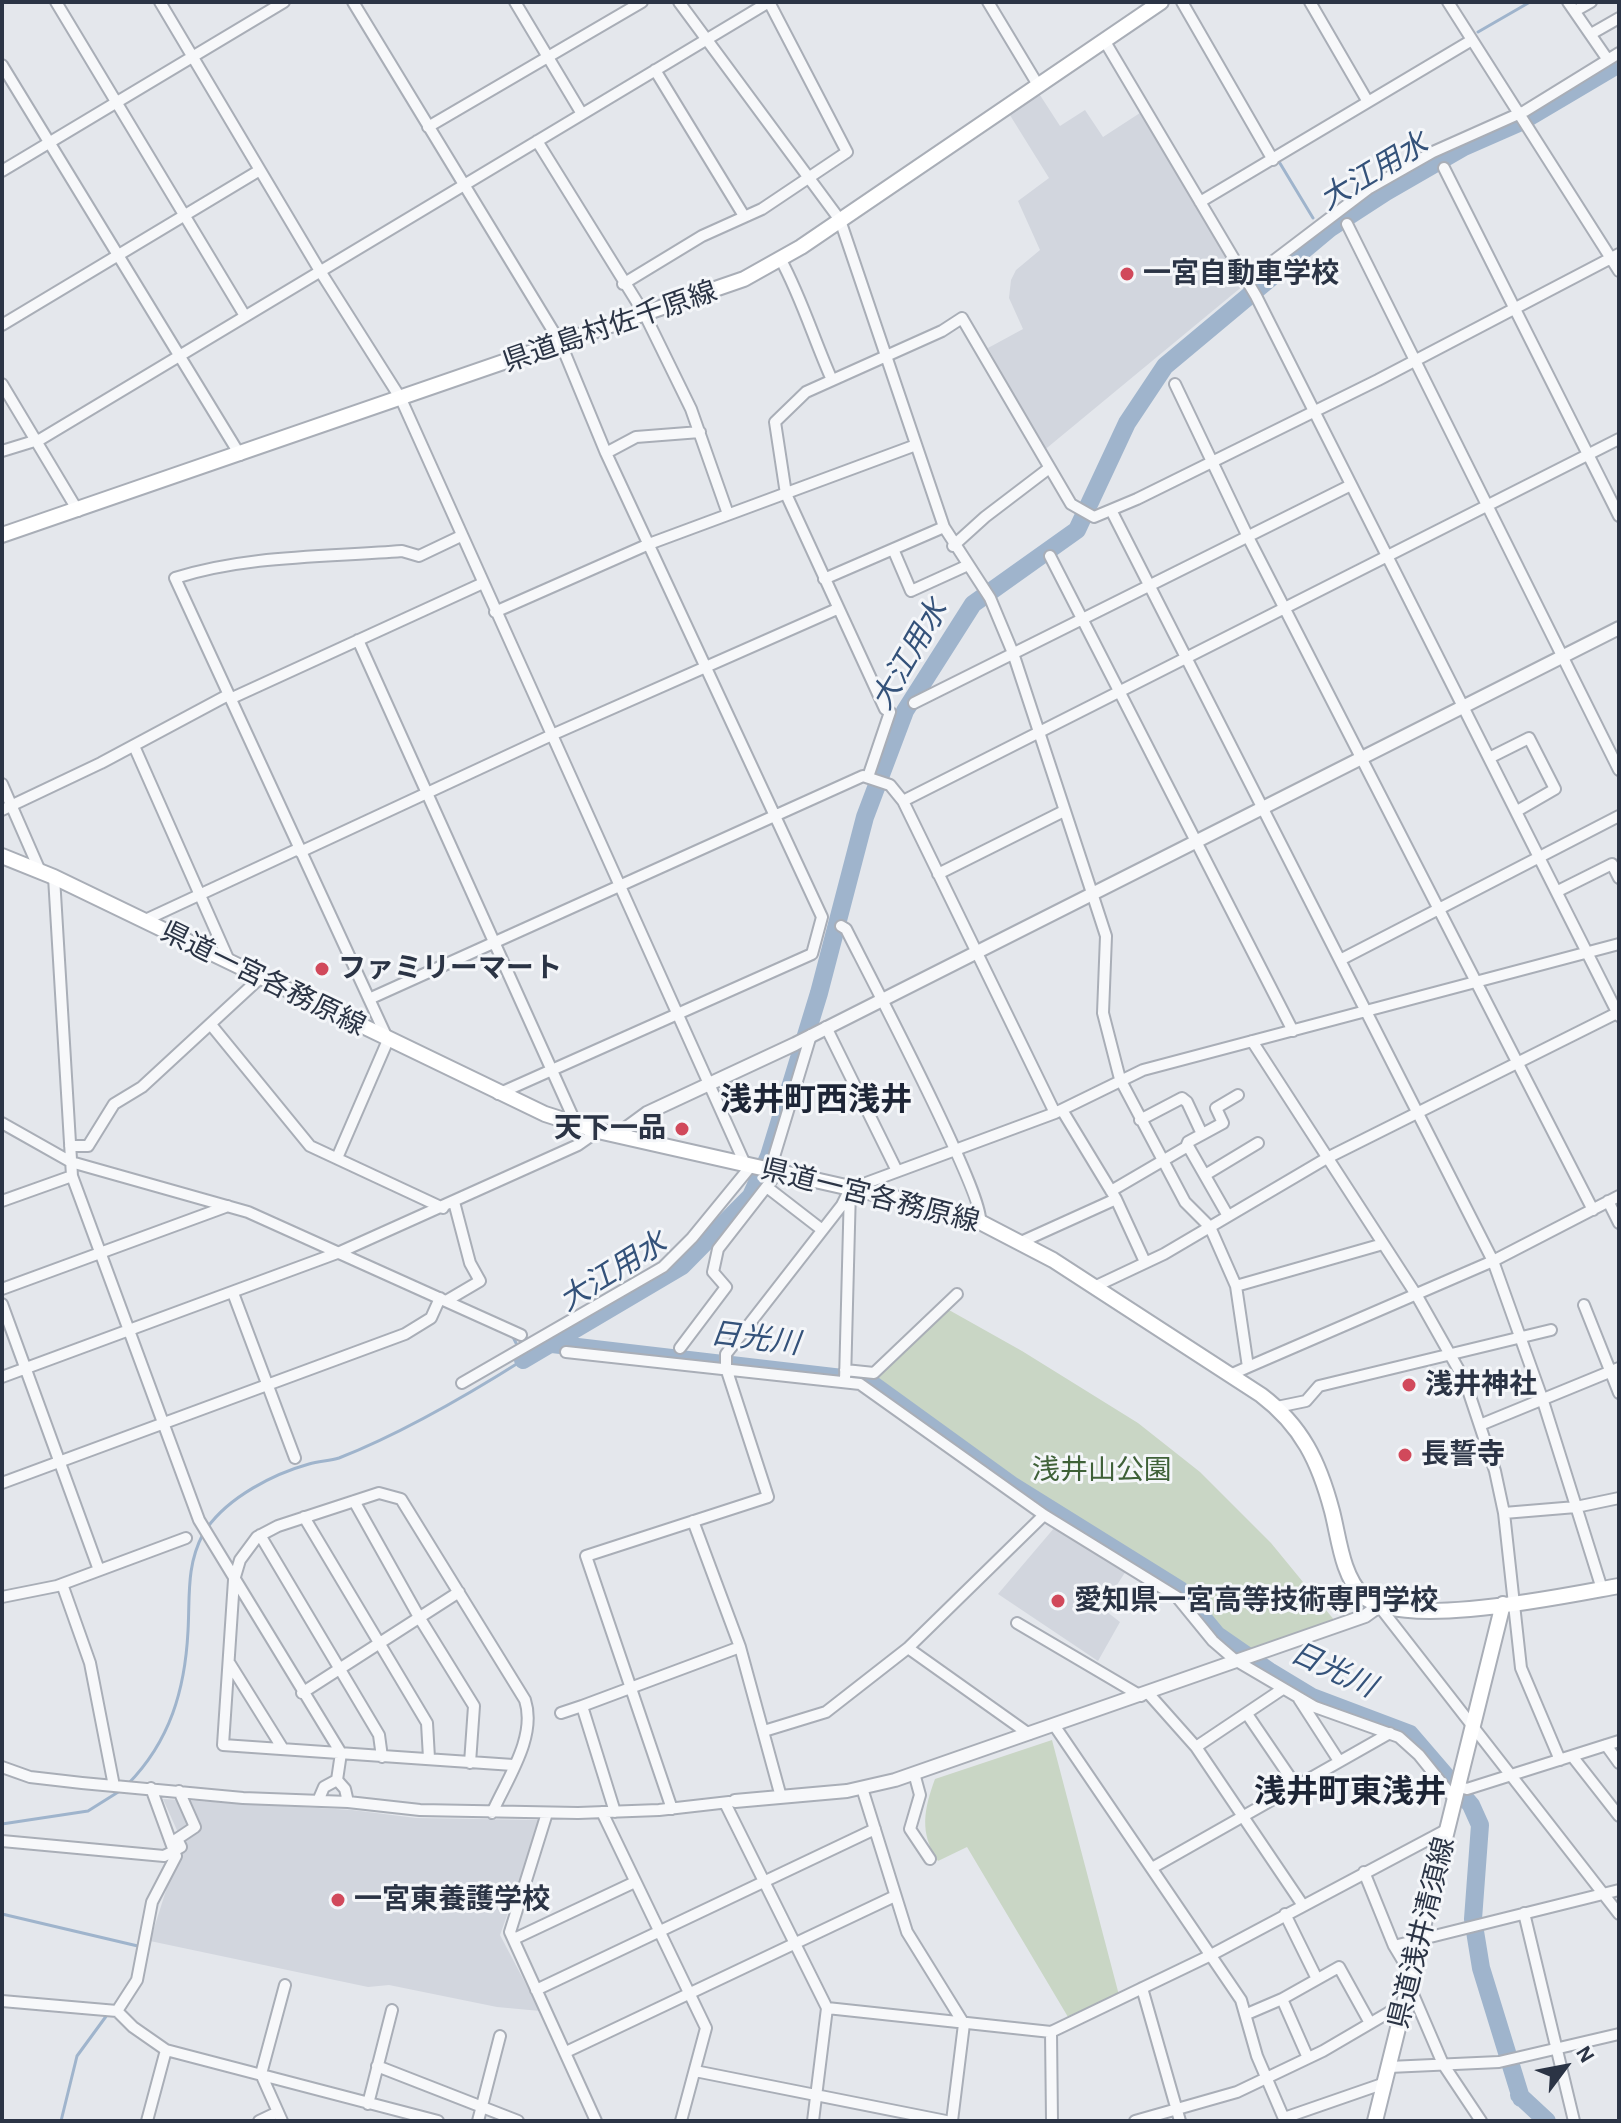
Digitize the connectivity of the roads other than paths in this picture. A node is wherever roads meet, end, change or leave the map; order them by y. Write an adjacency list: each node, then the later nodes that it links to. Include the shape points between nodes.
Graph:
1 (56, 2): 29 (street)
2 (160, 2): 22 (street)
3 (284, 2): 22 (street)
4 (353, 2): 32 (street)
5 (515, 2): 23 (street)
6 (642, 2): 23 (street)
7 (679, 2): 18 (street)
8 (769, 2): 18 (street); 39 (street, via 847,152)
9 (988, 2): 27 (street)
10 (1161, 2): 19 (main road, 県道島村佐千原線)
11 (1182, 2): 35 (street)
12 (1310, 2): 28 (street)
13 (1448, 2): 20 (street)
14 (1591, 2): 15 (street)
15 (1572, 7): 17 (street)
16 (1619, 18): 17 (street)
17 (1591, 34): 24 (street)
18 (706, 40): 26 (street); 39 (street)
19 (1104, 40): 27 (main road, 県道島村佐千原線); 41 (street)
20 (1472, 40): 28 (street); 31 (street)
21 (1619, 53): 24 (street)
22 (193, 57): 29 (street); 37 (street)
23 (548, 57): 30 (street); 32 (street)
24 (1608, 60): 31 (street)
25 (2, 65): 34 (street)
26 (655, 70): 30 (street); 42 (street)
27 (1038, 85): 44 (main road, 県道島村佐千原線)
28 (1368, 102): 35 (street)
29 (116, 103): 34 (street); 43 (street)
30 (582, 114): 33 (street)
31 (1524, 119): 46 (street); 52 (street, via 1433,152 1368,189)
32 (428, 127): 40 (street)
33 (537, 141): 40 (street); 51 (street)
34 (49, 143): 38 (street); 47 (street)
35 (1273, 160): 41 (street)
36 (1444, 168): 53 (street)
37 (260, 170): 43 (street); 49 (street)
38 (2, 171)
39 (809, 178): 42 (street); 44 (street)
40 (462, 185): 49 (street); 57 (street)
41 (1200, 202): 52 (street)
42 (744, 216): 51 (street)
43 (184, 217): 47 (street); 55 (street)
44 (840, 220): 48 (main road, 県道島村佐千原線); 59 (street)
45 (1347, 224): 60 (street)
46 (1615, 256): 50 (street); 53 (street)
47 (117, 258): 56 (street); 58 (street)
48 (781, 260): 54 (main road, 県道島村佐千原線); 61 (street)
49 (320, 271): 55 (street); 64 (street)
50 (1619, 271)
51 (623, 284): 54 (street)
52 (1251, 288): 65 (street)
53 (1513, 308): 60 (street); 73 (street)
54 (645, 315): 57 (main road, 県道島村佐千原線); 66 (street)
55 (245, 316): 58 (street)
56 (2, 325)
57 (561, 344): 64 (main road, 県道島村佐千原線); 71 (street)
58 (180, 354): 68 (street); 72 (street)
59 (884, 355): 61 (street); 69 (street); 75 (street, via 962,318)
60 (1414, 361): 65 (street); 78 (street)
61 (832, 380): 77 (street, via 806,392 775,422)
62 (2, 384): 68 (street)
63 (1175, 384): 74 (street)
64 (401, 399): 72 (main road, 県道島村佐千原線); 85 (street)
65 (1314, 411): 74 (street); 76 (street)
66 (700, 432): 71 (street, via 636,437); 81 (street)
67 (1619, 439): 73 (street)
68 (37, 440): 70 (street); 80 (street)
69 (916, 445): 77 (street); 83 (street)
70 (2, 451)
71 (606, 453): 87 (street)
72 (240, 455): 80 (main road, 県道島村佐千原線)
73 (1587, 455): 78 (street); 82 (street)
74 (1211, 461): 79 (street); 86 (street)
75 (1048, 469): 79 (street, via 1078,509 1091,517); 88 (street)
76 (1351, 485): 86 (street); 91 (street)
77 (786, 494): 81 (street); 93 (street)
78 (1487, 508): 91 (street); 103 (street)
79 (1111, 510): 95 (street)
80 (78, 511): 84 (main road, 県道島村佐千原線)
81 (728, 514): 87 (street)
82 (1619, 516)
83 (944, 527): 88 (street); 89 (street)
84 (2, 535)
85 (461, 536): 94 (street); 107 (street, via 419,556 402,551 255,562 175,578)
86 (1248, 537): 95 (street); 97 (street)
87 (649, 544): 98 (street); 105 (street)
88 (953, 546): 92 (street)
89 (893, 549): 92 (street, via 911,591); 93 (street)
90 (1050, 556): 99 (street)
91 (1389, 557): 97 (street); 109 (street)
92 (966, 566): 102 (street, via 990,598)
93 (824, 579): 96 (street)
94 (481, 584): 98 (street); 101 (street)
95 (1150, 584): 99 (street); 104 (street)
96 (837, 609): 105 (street); 116 (street, via 890,712)
97 (1285, 609): 104 (street); 114 (street)
98 (495, 612): 111 (street)
99 (1081, 618): 102 (street); 106 (street)
100 (1619, 628): 103 (street)
101 (358, 640): 107 (street); 118 (street)
102 (1013, 653): 108 (street); 110 (street)
103 (1563, 657): 109 (street); 115 (street)
104 (1186, 659): 106 (street); 121 (street)
105 (705, 667): 111 (street); 125 (street)
106 (1118, 692): 110 (street); 126 (street)
107 (230, 697): 112 (street); 127 (street)
108 (914, 703)
109 (1463, 707): 113 (street); 114 (street)
110 (1039, 732): 119 (street); 122 (street)
111 (554, 734): 118 (street); 133 (street)
112 (134, 746): 120 (street); 136 (street)
113 (1489, 758): 123 (street); 123 (street, via 1529,738 1555,789)
114 (1362, 760): 121 (street); 137 (street)
115 (1619, 770)
116 (868, 778): 119 (street, via 882,781); 125 (street, via 854,778)
117 (2, 784): 120 (street)
118 (425, 793): 127 (street); 140 (street)
119 (903, 801): 131 (street)
120 (7, 808): 130 (street)
121 (1263, 810): 126 (street); 144 (street)
122 (1064, 811): 131 (street); 135 (street)
123 (1517, 811): 129 (street)
124 (1619, 816): 129 (street)
125 (774, 819): 133 (street); 150 (street, via 822,917 812,954)
126 (1194, 843): 135 (street); 155 (street)
127 (299, 850): 136 (street); 148 (street)
128 (2, 856): 130 (main road, 県道一宮各務原線)
129 (1540, 856): 134 (street); 137 (street)
130 (47, 874): 138 (main road, 県道一宮各務原線); 174 (street)
131 (938, 874): 142 (street)
132 (1619, 878): 134 (street, via 1612,864)
133 (621, 886): 140 (street); 150 (street)
134 (1558, 891): 143 (street)
135 (1092, 893): 142 (street); 161 (street, via 1106,936 1103,1013)
136 (200, 894): 138 (street); 145 (street)
137 (1439, 911): 144 (street); 147 (street)
138 (143, 921): 145 (main road, 県道一宮各務原線)
139 (841, 926): 149 (street)
140 (493, 942): 148 (street); 160 (street)
141 (1619, 944): 143 (street)
142 (977, 951): 149 (street); 165 (street)
143 (1589, 951): 147 (street); 152 (street)
144 (1340, 960): 151 (street)
145 (230, 963): 146 (main road, 県道一宮各務原線)
146 (259, 979): 153 (street); 157 (main road, 県道一宮各務原線)
147 (1476, 982): 151 (street); 159 (street)
148 (369, 999): 157 (street)
149 (882, 999): 154 (street); 176 (street)
150 (678, 1012): 160 (street); 162 (street)
151 (1366, 1013): 155 (street); 166 (street)
152 (1618, 1014): 159 (street)
153 (212, 1026): 174 (street, via 142,1087 114,1104 88,1146); 177 (street, via 310,1146)
154 (826, 1027): 156 (street); 183 (street)
155 (1293, 1031): 158 (street)
156 (811, 1035): 162 (street); 182 (street)
157 (388, 1040): 163 (main road, 県道一宮各務原線); 177 (street)
158 (1252, 1041): 161 (street); 178 (street)
159 (1518, 1063): 166 (street); 195 (street)
160 (551, 1070): 163 (street); 169 (street)
161 (1120, 1079): 165 (street); 167 (street)
162 (712, 1084): 172 (street, via 647,1113); 181 (street)
163 (498, 1094): 169 (main road, 県道一宮各務原線)
164 (1238, 1095): 171 (street, via 1216,1108 1223,1123)
165 (1058, 1112): 176 (street); 188 (street)
166 (1418, 1113): 178 (street); 205 (street)
167 (1140, 1120): 171 (street, via 1182,1098); 179 (street)
168 (2, 1124): 180 (street)
169 (577, 1126): 170 (main road, 県道一宮各務原線)
170 (598, 1131): 172 (main road, 県道一宮各務原線); 192 (street)
171 (1202, 1134): 175 (street)
172 (617, 1135): 181 (main road, 県道一宮各務原線)
173 (1258, 1143): 184 (street)
174 (70, 1146): 180 (street)
175 (1186, 1147): 179 (street); 184 (street)
176 (954, 1150): 183 (street); 197 (street, via 981,1208)
177 (337, 1158): 194 (street)
178 (1327, 1158): 196 (street); 202 (street)
179 (1162, 1159): 188 (street); 199 (street, via 1185,1202)
180 (71, 1162): 185 (street); 193 (street)
181 (750, 1165): 182 (main road, 県道一宮各務原線); 231 (street, via 663,1267)
182 (773, 1171): 186 (street); 187 (main road, 県道一宮各務原線)
183 (897, 1171): 187 (street)
184 (1205, 1175): 196 (street)
185 (72, 1176): 190 (street); 203 (street)
186 (768, 1188): 200 (street); 220 (street, via 718,1249 713,1272 726,1287)
187 (850, 1189): 197 (main road, 県道一宮各務原線); 200 (street); 229 (street)
188 (1113, 1195): 201 (street); 206 (street)
189 (1619, 1196): 191 (street)
190 (2, 1201)
191 (1608, 1201): 195 (street); 198 (street)
192 (454, 1202): 194 (street); 213 (street, via 480,1281)
193 (229, 1205): 203 (street); 204 (street)
194 (443, 1208): 204 (street)
195 (1593, 1210): 205 (street)
196 (1228, 1216): 199 (street)
197 (980, 1222): 201 (main road, 県道一宮各務原線)
198 (1619, 1223)
199 (1210, 1227): 206 (street); 207 (street)
200 (821, 1229): 224 (street, via 730,1348)
201 (1021, 1242): 208 (main road, 県道一宮各務原線)
202 (1383, 1244): 207 (street); 212 (street)
203 (101, 1252): 209 (street); 216 (street)
204 (340, 1252): 210 (street); 213 (street)
205 (1493, 1261): 212 (street); 219 (street)
206 (1145, 1262): 208 (street)
207 (1236, 1286): 223 (street)
208 (1094, 1287): 228 (main road, 県道一宮各務原線)
209 (2, 1289)
210 (233, 1293): 216 (street); 232 (street)
211 (957, 1294): 229 (street, via 874,1373)
212 (1417, 1296): 222 (street); 223 (street)
213 (443, 1299): 218 (street); 232 (street, via 431,1318 405,1334)
214 (2, 1304): 226 (street)
215 (1584, 1305): 227 (street)
216 (128, 1330): 226 (street); 236 (street)
217 (1551, 1330): 219 (street)
218 (521, 1335)
219 (1522, 1338): 222 (street); 234 (street)
220 (680, 1348)
221 (566, 1352): 224 (street)
222 (1450, 1354): 235 (street, via 1319,1386 1306,1401); 237 (street)
223 (1248, 1367): 228 (street)
224 (726, 1368): 229 (street); 247 (street, via 768,1497)
225 (1619, 1368): 227 (street)
226 (25, 1369): 230 (street); 239 (street)
227 (1608, 1372): 233 (street); 234 (street)
228 (1230, 1375): 235 (main road, 県道一宮各務原線)
229 (845, 1376): 245 (street)
230 (2, 1377)
231 (462, 1383)
232 (268, 1384): 236 (street); 238 (street)
233 (1619, 1393)
234 (1542, 1398): 237 (street); 243 (street)
235 (1277, 1407): 258 (main road, 県道一宮各務原線, via 1302,1434 1319,1466 1351,1578)
236 (163, 1421): 239 (street); 251 (street, via 201,1524)
237 (1480, 1425): 244 (street)
238 (295, 1458)
239 (58, 1463): 240 (street); 250 (street)
240 (2, 1483)
241 (1619, 1498): 243 (street)
242 (354, 1501): 246 (street); 255 (street, via 379,1493 401,1499); 259 (street)
243 (1576, 1507): 244 (street); 254 (street)
244 (1504, 1513): 257 (street)
245 (1044, 1515): 263 (street); 264 (street, via 1177,1597)
246 (304, 1517): 248 (street); 261 (street)
247 (693, 1521): 262 (street); 267 (street, via 586,1556)
248 (260, 1535): 251 (street, via 240,1560); 266 (street)
249 (186, 1538): 250 (street)
250 (99, 1570): 252 (street)
251 (234, 1580): 265 (street); 269 (street)
252 (62, 1584): 256 (street); 297 (street, via 90,1663)
253 (1619, 1586): 254 (main road)
254 (1602, 1589): 257 (main road)
255 (459, 1592): 259 (street); 292 (street, via 525,1700 529,1730)
256 (2, 1597)
257 (1508, 1603): 258 (main road, via 1439,1611); 276 (main road, 県道浅井清須線); 288 (street, via 1521,1668)
258 (1379, 1606): 264 (street, via 1365,1616); 276 (street)
259 (419, 1617): 261 (street); 290 (street, via 474,1706)
260 (1017, 1623): 270 (street)
261 (379, 1643): 266 (street); 287 (street, via 427,1723)
262 (740, 1647): 267 (street); 277 (street)
263 (908, 1648): 277 (street, via 826,1712); 279 (street)
264 (1236, 1660): 268 (street); 270 (street)
265 (229, 1662): 283 (street); 283 (street, via 223,1745)
266 (340, 1667): 269 (street); 286 (street, via 379,1735)
267 (632, 1687): 272 (street); 307 (street)
268 (1281, 1690): 271 (street); 274 (street)
269 (302, 1693): 284 (street)
270 (1144, 1694): 275 (street); 282 (street)
271 (1299, 1699): 278 (street); 289 (street)
272 (582, 1706): 273 (street); 309 (street)
273 (561, 1713)
274 (1247, 1714): 282 (street); 298 (street)
275 (1054, 1725): 279 (street); 319 (street)
276 (1474, 1729): 295 (street); 302 (main road, 県道浅井清須線)
277 (764, 1731): 303 (street)
278 (1390, 1733): 289 (street); 302 (street)
279 (1029, 1734): 294 (street)
280 (1619, 1741): 281 (street)
281 (1606, 1745): 285 (street); 291 (street)
282 (1196, 1747): 312 (street)
283 (283, 1749): 284 (street)
284 (341, 1753): 286 (street); 296 (street)
285 (1572, 1756): 288 (street); 313 (street)
286 (382, 1757): 287 (street)
287 (429, 1758): 290 (street)
288 (1560, 1760): 295 (street)
289 (1339, 1761): 298 (street)
290 (470, 1763): 292 (street)
291 (1619, 1763)
292 (513, 1765): 310 (street)
293 (3, 1768): 297 (street, via 30,1777)
294 (914, 1773): 300 (street); 318 (street, via 920,1795 910,1829)
295 (1511, 1776): 302 (street); 324 (street)
296 (337, 1780): 304 (street, via 324,1787); 305 (street)
297 (116, 1786): 299 (street)
298 (1296, 1786): 312 (street)
299 (151, 1788): 301 (street); 317 (street)
300 (862, 1788): 303 (street); 314 (street)
301 (179, 1791): 304 (street); 317 (street, via 195,1827 177,1839 181,1847)
302 (1457, 1796): 315 (main road, 県道浅井清須線)
303 (781, 1797): 306 (street)
304 (318, 1801): 305 (street)
305 (348, 1802): 310 (street)
306 (730, 1802): 307 (street); 322 (street)
307 (672, 1809): 309 (street)
308 (602, 1812): 309 (street); 311 (street); 321 (street)
309 (615, 1812)
310 (492, 1813): 311 (street)
311 (547, 1813): 332 (street, via 510,1932)
312 (1241, 1816): 319 (street); 326 (street)
313 (1619, 1816)
314 (875, 1829): 322 (street); 325 (street)
315 (1448, 1829): 320 (street); 331 (main road, 県道浅井清須線)
316 (2, 1841): 317 (street, via 164,1856)
317 (174, 1851): 347 (street, via 152,1902 137,1980)
318 (930, 1859)
319 (1152, 1868): 335 (street)
320 (1364, 1872): 326 (street); 334 (street)
321 (635, 1882): 330 (street); 332 (street)
322 (766, 1882): 330 (street); 333 (street)
323 (1619, 1890): 324 (street)
324 (1603, 1894): 327 (street); 329 (street)
325 (895, 1896): 333 (street); 350 (street, via 907,1932)
326 (1302, 1904): 328 (street)
327 (1524, 1913): 331 (street); 355 (street)
328 (1285, 1914): 335 (street); 336 (street)
329 (1619, 1914)
330 (659, 1932): 340 (street); 341 (street)
331 (1421, 1938): 334 (street); 337 (main road, 県道浅井清須線)
332 (514, 1939): 340 (street)
333 (796, 1942): 341 (street); 345 (street)
334 (1394, 1946): 337 (street)
335 (1211, 1955): 339 (street); 348 (street)
336 (1317, 1979): 342 (street); 349 (street, via 1339,1967)
337 (1411, 1981): 344 (main road, 県道浅井清須線); 358 (street)
338 (285, 1985): 362 (street)
339 (1142, 1988): 351 (street); 368 (street)
340 (536, 1990): 356 (street)
341 (688, 1994): 356 (street); 361 (street, via 706,2028)
342 (1282, 1999): 348 (street); 357 (street)
343 (2, 2001): 347 (street)
344 (1405, 2003): 349 (street); 360 (main road, 県道浅井清須線)
345 (827, 2008): 350 (street); 365 (street)
346 (392, 2010): 359 (street)
347 (117, 2011): 354 (street)
348 (1247, 2014): 363 (street)
349 (1370, 2023): 357 (street)
350 (964, 2024): 351 (street); 380 (street)
351 (1051, 2032): 381 (street)
352 (1619, 2034): 355 (street)
353 (500, 2036): 367 (street)
354 (166, 2050): 362 (street); 372 (street)
355 (1556, 2050): 358 (street, via 1499,2062); 385 (street)
356 (566, 2052): 376 (street)
357 (1308, 2058): 363 (street)
358 (1443, 2064): 360 (street); 384 (street)
359 (377, 2066): 366 (street); 367 (street)
360 (1389, 2067): 364 (main road, 県道浅井清須線)
361 (695, 2071): 365 (street); 377 (street)
362 (261, 2074): 366 (street); 369 (street)
363 (1268, 2077): 368 (street); 371 (street)
364 (1385, 2083): 371 (street); 383 (main road, 県道浅井清須線)
365 (816, 2096): 378 (street); 379 (street)
366 (368, 2104): 370 (street)
367 (482, 2107): 374 (street); 375 (street)
368 (1178, 2115): 382 (street)
369 (280, 2116): 373 (street)
370 (435, 2120)
371 (1284, 2120)
372 (147, 2121)
373 (259, 2121)
374 (478, 2121)
375 (518, 2121)
376 (596, 2121)
377 (681, 2121)
378 (813, 2121)
379 (946, 2121)
380 (952, 2121)
381 (1052, 2121)
382 (1135, 2121)
383 (1375, 2121)
384 (1481, 2121)
385 (1574, 2121)

